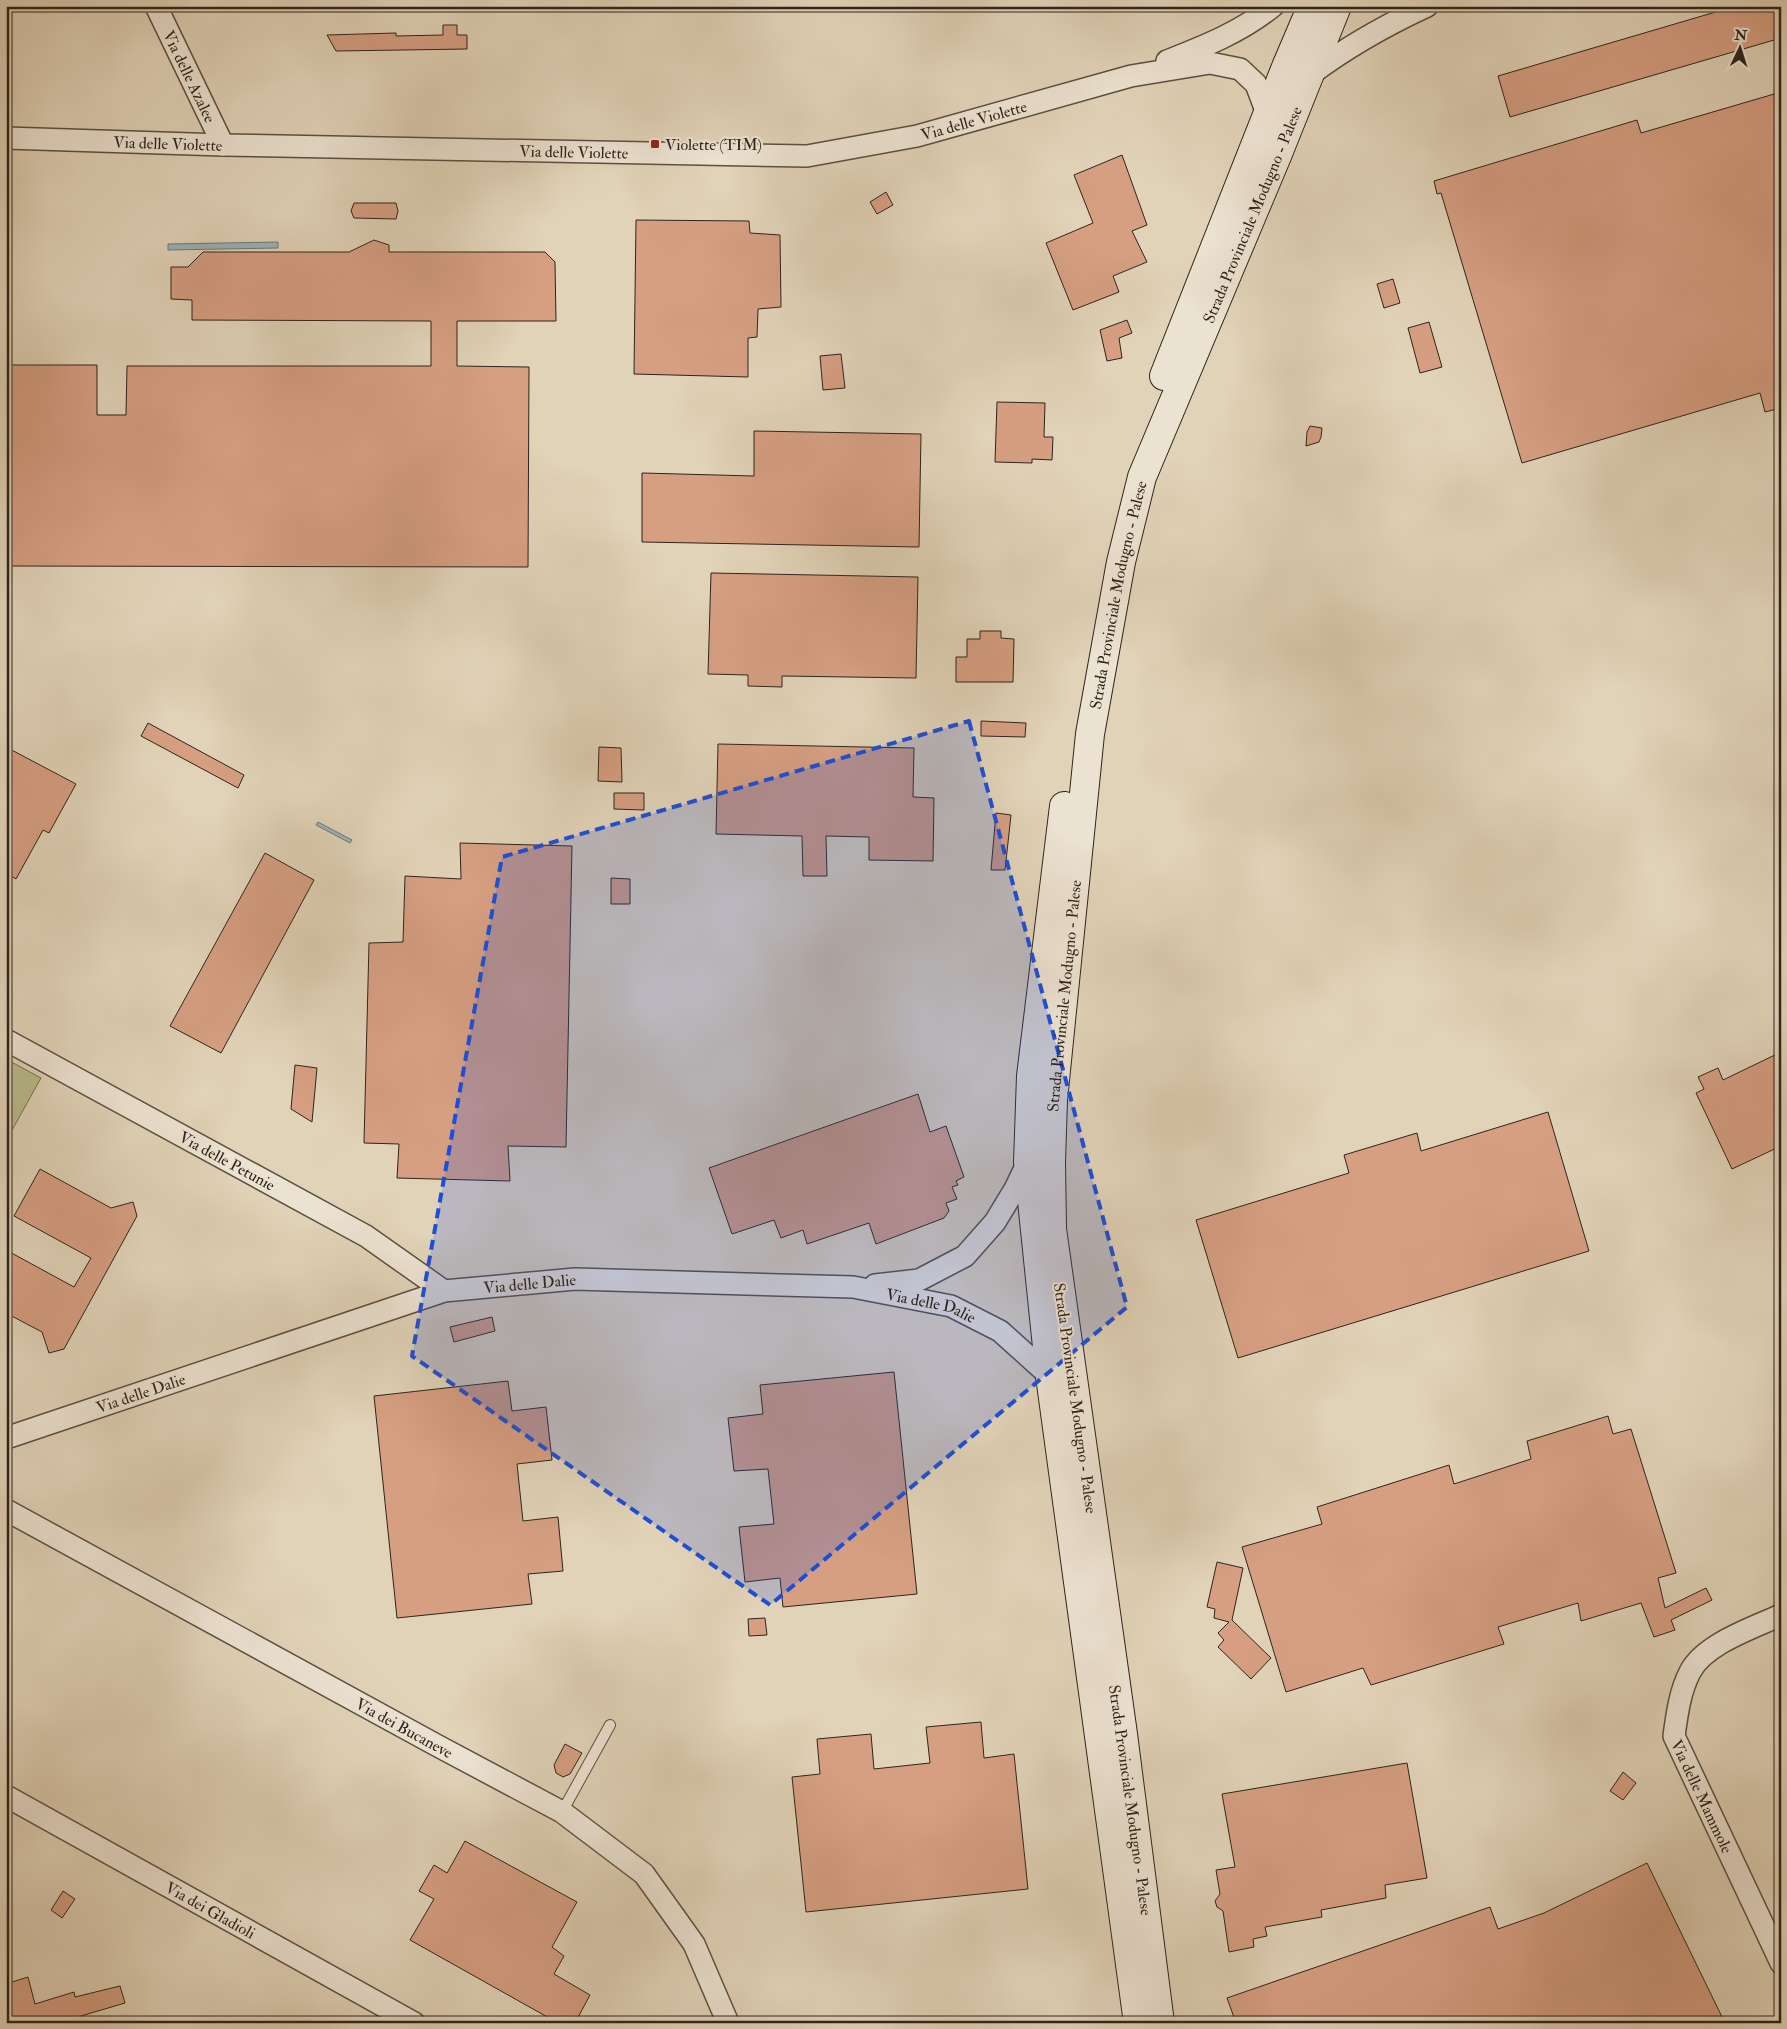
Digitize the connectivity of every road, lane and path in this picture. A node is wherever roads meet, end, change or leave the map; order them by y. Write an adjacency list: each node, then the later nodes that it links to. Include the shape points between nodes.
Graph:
1 (156, 6): 12 (street, Via delle Azalee)
2 (1273, 6): 7 (street, via 1255,20 1211,44)
3 (1312, 6): 8 (main road, Strada Provinciale Modugno - Palese)
4 (1337, 6): 6 (main road, Strada Provinciale Modugno - Palese)
5 (1427, 6): 6 (street, via 1340,52)
6 (1311, 74): 28 (main road, Strada Provinciale Modugno - Palese, via 1142,477 1126,543 1090,734 1053,1100 1052,1230)
7 (1131, 76): 8 (street, via 1210,63 1240,69 1256,84); 12 (street, Via delle Violette, via 917,136 807,156)
8 (1268, 116): 14 (main road, Strada Provinciale Modugno - Palese, via 1126,472 1104,558 1070,751 1031,1076)
9 (6, 133): 11 (street)
10 (6, 138): 11 (street, Via delle Violette)
11 (68, 140): 12 (street, Via delle Violette)
12 (223, 145)
13 (6, 1040): 16 (street, Via delle Petunie, via 366,1236)
14 (1028, 1162): 15 (street, via 995,1222 965,1256 919,1280); 17 (main road, Strada Provinciale Modugno - Palese)
15 (853, 1287): 16 (street, Via delle Dalie, via 575,1279); 17 (street, Via delle Dalie, via 950,1306 1000,1331)
16 (444, 1291): 18 (street, Via delle Dalie)
17 (1050, 1376): 27 (main road, Strada Provinciale Modugno - Palese)
18 (6, 1438)
19 (6, 1510): 23 (street, Via dei Bucaneve)
20 (1781, 1614): 24 (street, Via delle Mammole, via 1708,1650 1690,1671 1679,1704 1674,1736)
21 (610, 1725): 23 (lane)
22 (6, 1796): 25 (street, Via dei Gladioli)
23 (562, 1812): 26 (street, Via dei Bucaneve, via 644,1874 694,1944)
24 (1781, 1963)
25 (414, 2023)
26 (728, 2023)
27 (1138, 2023)
28 (1160, 2023)

